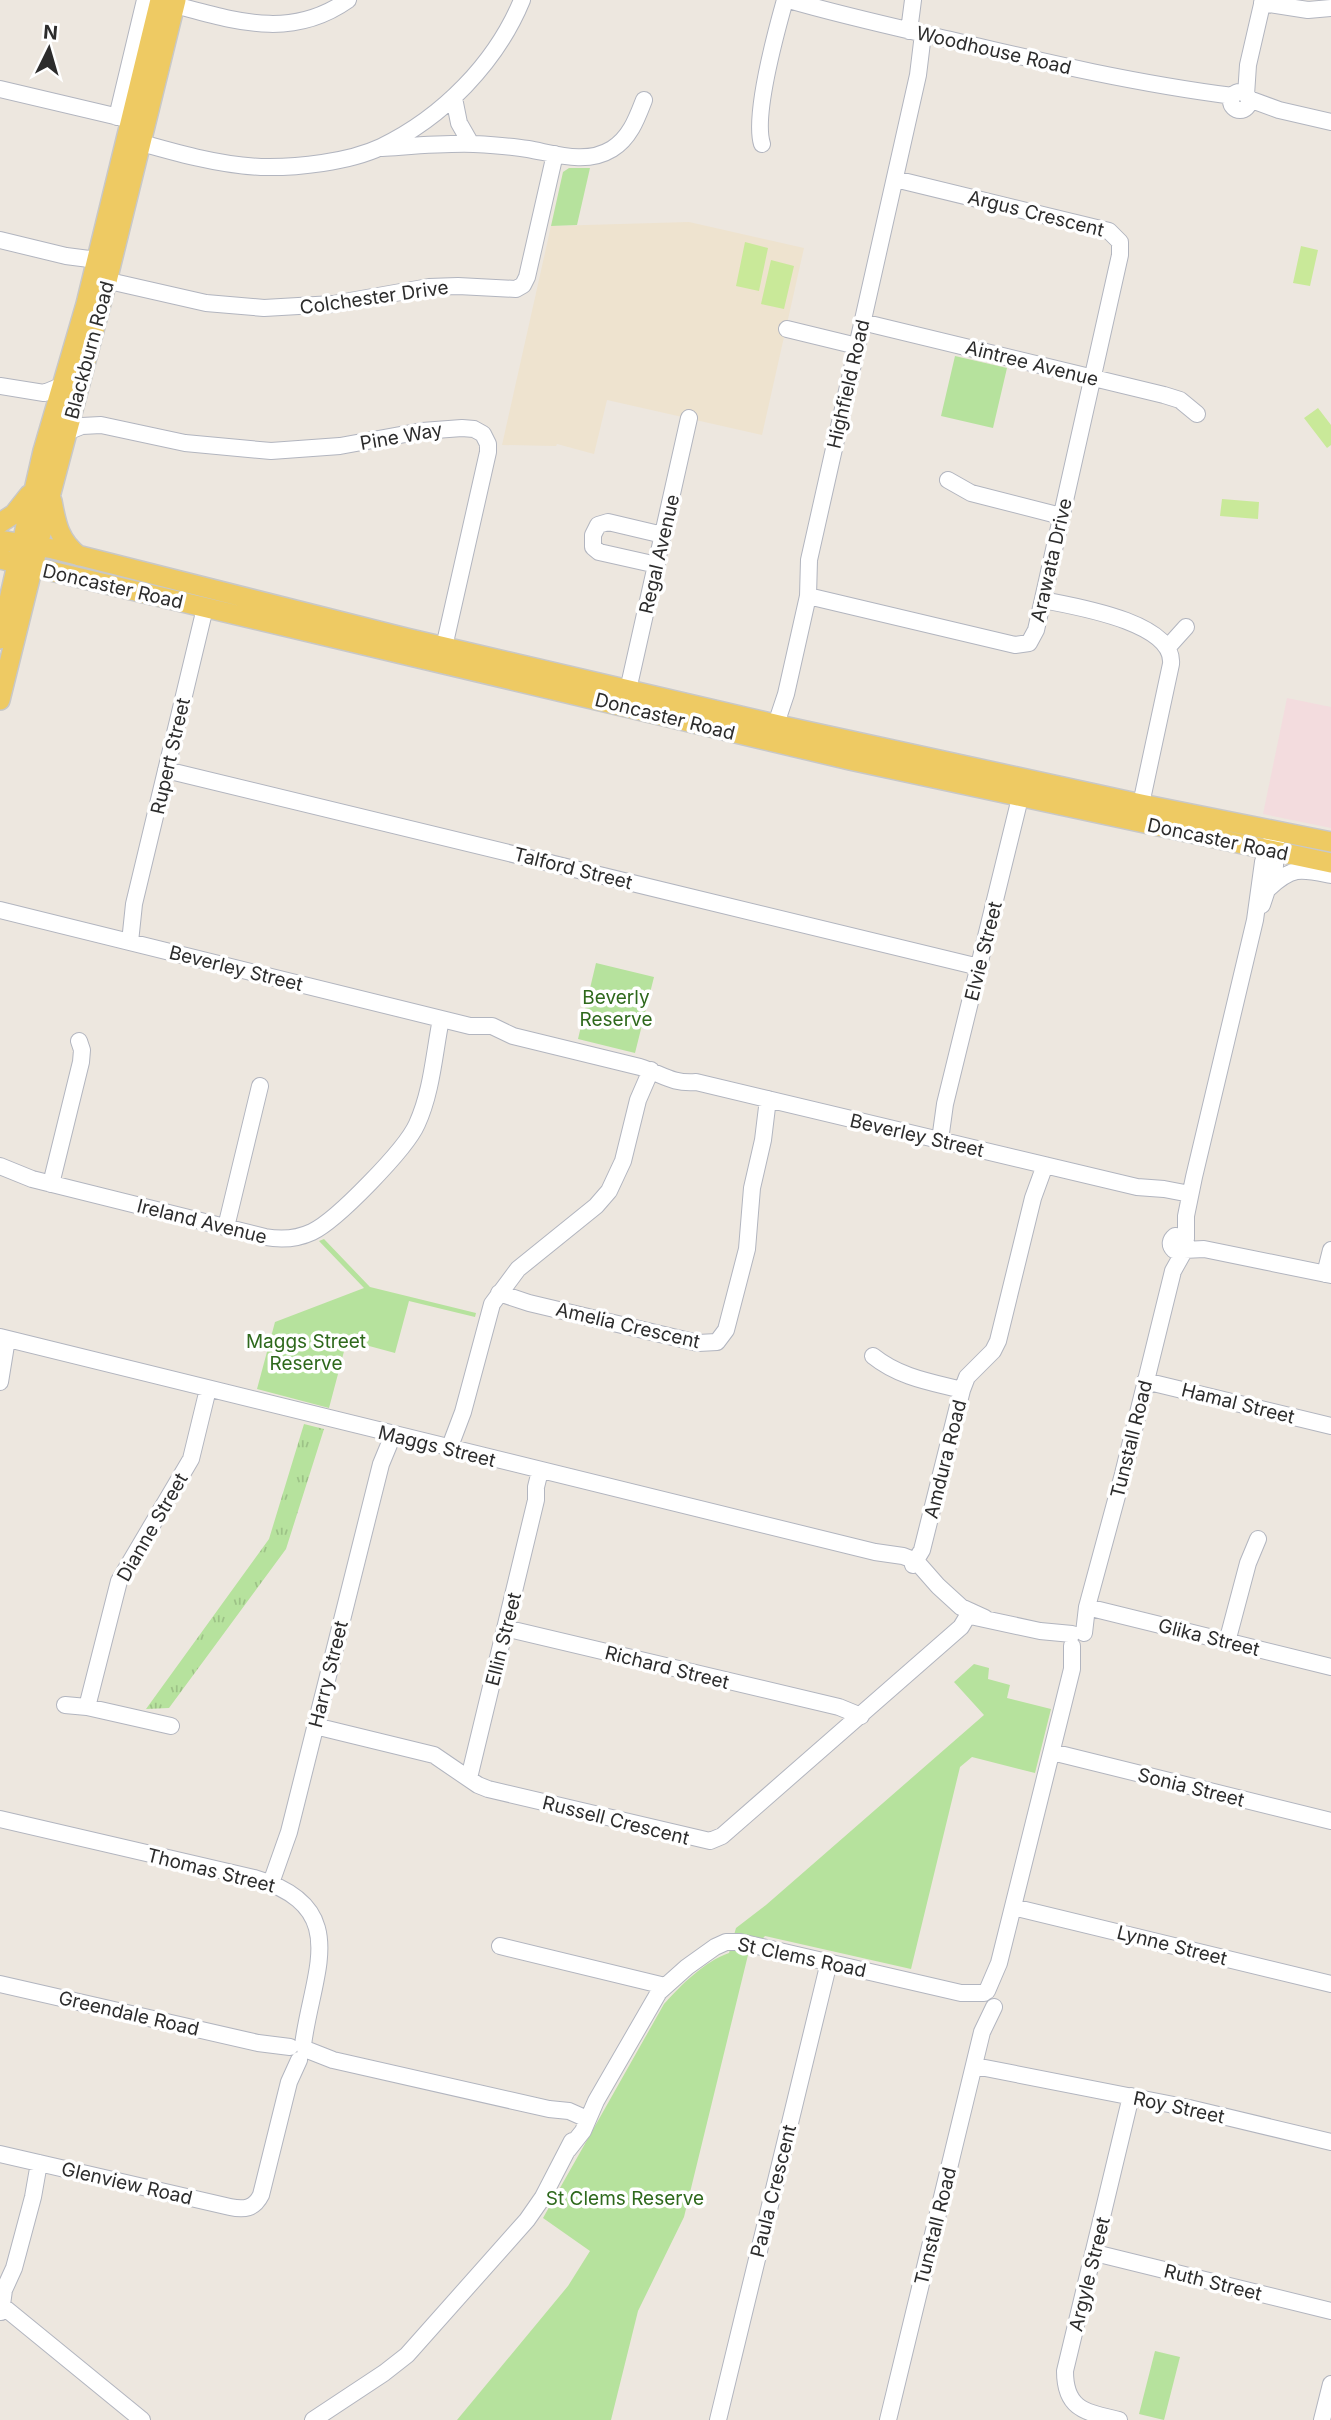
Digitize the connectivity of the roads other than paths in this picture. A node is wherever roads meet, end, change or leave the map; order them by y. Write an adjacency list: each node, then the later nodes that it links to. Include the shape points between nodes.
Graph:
1 (348, 0): 5 (street, via 316,18 272,25)
2 (522, 0): 11 (street, via 495,50)
3 (787, 0): 9 (street, Woodhouse Road); 17 (street, via 760,110)
4 (1279, 0): 8 (street)
5 (163, 1): 15 (main road, Blackburn Road); 15 (street)
6 (1262, 1): 8 (street); 13 (street)
7 (1331, 8): 8 (street)
8 (1303, 9)
9 (916, 33): 13 (street, Woodhouse Road); 20 (street, Highfield Road, via 918,75)
10 (0, 89): 15 (street)
11 (454, 98): 16 (street, via 459,123); 18 (street)
12 (645, 100): 19 (street, via 628,134 612,149 585,158)
13 (1240, 100): 14 (street, Woodhouse Road)
14 (1331, 122)
15 (132, 128): 18 (street, via 214,160 260,167 315,163); 22 (main road, Blackburn Road)
16 (471, 144): 18 (street); 19 (street)
17 (762, 144)
18 (378, 148)
19 (555, 154): 22 (street, Colchester Drive, via 527,277 516,289 429,287 333,304 264,309 206,303)
20 (895, 178): 23 (street, Highfield Road); 26 (street, Argus Crescent, via 1104,229 1116,236 1120,256)
21 (0, 240): 22 (street, Colchester Drive, via 66,256)
22 (100, 270): 28 (main road, Blackburn Road)
23 (862, 322): 25 (street, Highfield Road); 26 (street, Aintree Avenue)
24 (787, 329): 25 (street)
25 (857, 346): 43 (street, Highfield Road, via 809,560)
26 (1093, 377): 29 (street, Aintree Avenue, via 1173,397); 35 (street, Arawata Drive)
27 (0, 386): 28 (street, via 47,401)
28 (67, 395): 31 (street, Pine Way); 32 (main road, Blackburn Road); 34 (main road, Blackburn Road)
29 (1197, 414)
30 (689, 418): 37 (street, Regal Avenue)
31 (101, 425): 32 (street, Pine Way); 49 (street, Pine Way, via 185,443 271,451 340,446 437,429 480,431 488,447)
32 (67, 432): 34 (main road, Blackburn Road)
33 (948, 480): 35 (street, via 971,493)
34 (42, 490): 36 (main road); 39 (main road, Blackburn Road); 40 (main road, via 59,533)
35 (1062, 516): 44 (street, Arawata Drive)
36 (0, 523)
37 (663, 536): 41 (street, Regal Avenue); 41 (street, via 608,522 598,525 593,535 593,547 599,552)
38 (0, 540): 39 (main road, Doncaster Road)
39 (22, 556): 40 (main road, Doncaster Road); 45 (main road, Doncaster Road); 46 (main road, Blackburn Road); 52 (main road, Blackburn Road)
40 (79, 556): 49 (main road, Doncaster Road)
41 (657, 565): 51 (street, Regal Avenue)
42 (0, 593): 46 (main road)
43 (808, 596): 44 (street, Arawata Drive, via 1021,646 1034,636); 53 (street, Highfield Road, via 787,707)
44 (1043, 600): 50 (street, via 1113,616)
45 (205, 608): 53 (main road, Doncaster Road); 54 (street, Rupert Street)
46 (6, 612): 48 (main road, Blackburn Road)
47 (1186, 627): 50 (street)
48 (0, 639)
49 (444, 647): 51 (main road, Doncaster Road)
50 (1168, 647): 56 (street, via 1171,664)
51 (628, 690): 53 (main road, Doncaster Road)
52 (0, 700)
53 (778, 731): 55 (main road, Doncaster Road); 56 (main road, Doncaster Road)
54 (166, 770): 65 (street, Rupert Street); 66 (street, Talford Street)
55 (1020, 798): 59 (main road, Doncaster Road); 66 (street, Elvie Street)
56 (1140, 804): 57 (main road, Doncaster Road)
57 (1276, 831): 58 (main road, Doncaster Road); 59 (street, Tunstall Road)
58 (1331, 842)
59 (1272, 851): 60 (main road, Doncaster Road); 62 (street, Tunstall Road); 64 (street, Tunstall Road, via 1259,883)
60 (1331, 863)
61 (1331, 875): 62 (street, via 1298,870)
62 (1269, 888): 64 (street, Tunstall Road)
63 (0, 910): 65 (street, Beverley Street)
64 (1255, 920): 76 (street, Tunstall Road)
65 (125, 941): 67 (street, Beverley Street)
66 (979, 967): 72 (street, Elvie Street)
67 (445, 1020): 69 (street, Beverley Street, via 489,1037 513,1037); 77 (street, Ireland Avenue, via 423,1108 408,1140 328,1221 290,1238)
68 (79, 1041): 75 (street, via 81,1062)
69 (650, 1070): 71 (street, Beverley Street, via 675,1082 696,1082); 81 (street, via 609,1191 518,1269)
70 (260, 1086): 77 (street)
71 (772, 1100): 72 (street, Beverley Street); 81 (street, Amelia Crescent, via 752,1188 747,1249 726,1330 717,1342 698,1343)
72 (937, 1140): 73 (street, Beverley Street)
73 (1041, 1164): 76 (street, Beverley Street, via 1164,1189); 87 (street, Amdura Road, via 998,1341 967,1377)
74 (0, 1166): 75 (street, Ireland Avenue)
75 (51, 1184): 77 (street, Ireland Avenue)
76 (1188, 1205): 78 (street, Tunstall Road)
77 (226, 1227)
78 (1181, 1244): 80 (street); 85 (street, Tunstall Road)
79 (1331, 1250): 80 (street)
80 (1328, 1275)
81 (499, 1293): 90 (street, via 489,1312)
82 (7, 1339): 84 (street); 86 (street, Maggs Street)
83 (873, 1356): 87 (street, via 905,1376)
84 (1, 1379)
85 (1145, 1381): 88 (street, Hamal Street); 94 (street, Tunstall Road)
86 (208, 1389): 89 (street, Maggs Street); 101 (street, Dianne Street, via 191,1459 119,1581)
87 (962, 1390): 93 (street, Amdura Road)
88 (1331, 1426)
89 (389, 1434): 90 (street, Maggs Street); 104 (street, Harry Street)
90 (453, 1450): 91 (street, Maggs Street)
91 (543, 1472): 93 (street, Maggs Street, via 903,1556); 96 (street, Ellin Street)
92 (1258, 1539): 98 (street)
93 (917, 1565): 95 (street, via 952,1607)
94 (1087, 1606): 97 (street, Tunstall Road); 98 (street, Glika Street)
95 (975, 1615): 97 (street); 102 (street, Russell Crescent)
96 (505, 1628): 102 (street, Richard Street, via 828,1706); 106 (street, Ellin Street)
97 (1076, 1640): 105 (street, Tunstall Road)
98 (1227, 1642): 99 (street, Glika Street)
99 (1331, 1667)
100 (65, 1705): 101 (street)
101 (87, 1707): 103 (street)
102 (857, 1719): 106 (street, Russell Crescent, via 710,1842 496,1791)
103 (171, 1726)
104 (315, 1726): 106 (street, Russell Crescent, via 434,1755); 109 (street, Harry Street, via 289,1832)
105 (1052, 1752): 108 (street, Sonia Street); 110 (street, Tunstall Road)
106 (469, 1778)
107 (0, 1819): 109 (street, Thomas Street)
108 (1331, 1821)
109 (271, 1883): 117 (street, Thomas Street, via 297,1898 318,1930 321,1957)
110 (1013, 1907): 114 (street, Lynne Street); 116 (street, Tunstall Road)
111 (500, 1946): 115 (street)
112 (829, 1962): 115 (street, St Clems Road, via 732,1941 715,1947); 116 (street, St Clems Road); 131 (street, Paula Crescent)
113 (0, 1984): 117 (street, Greendale Road)
114 (1331, 1984)
115 (665, 1986): 120 (street, St Clems Road, via 592,2113)
116 (988, 1999): 118 (street, Tunstall Road)
117 (297, 2052): 120 (street, Greendale Road); 124 (street, Thomas Street, via 261,2195)
118 (976, 2062): 119 (street, Roy Street); 132 (street, Tunstall Road)
119 (1131, 2096): 121 (street, Roy Street); 125 (street, Argyle Street)
120 (582, 2118): 130 (street, St Clems Road, via 583,2131 527,2220 415,2347)
121 (1331, 2143)
122 (0, 2154): 123 (street, Glenview Road)
123 (42, 2164): 124 (street, Glenview Road, via 239,2209); 126 (street, via 13,2284)
124 (253, 2206)
125 (1095, 2253): 127 (street, Ruth Street); 133 (street, Argyle Street, via 1065,2387 1073,2404)
126 (2, 2307): 129 (street)
127 (1331, 2311)
128 (1331, 2384): 134 (street)
129 (142, 2420)
130 (313, 2420)
131 (718, 2420)
132 (888, 2420)
133 (1119, 2420)
134 (1322, 2420)

